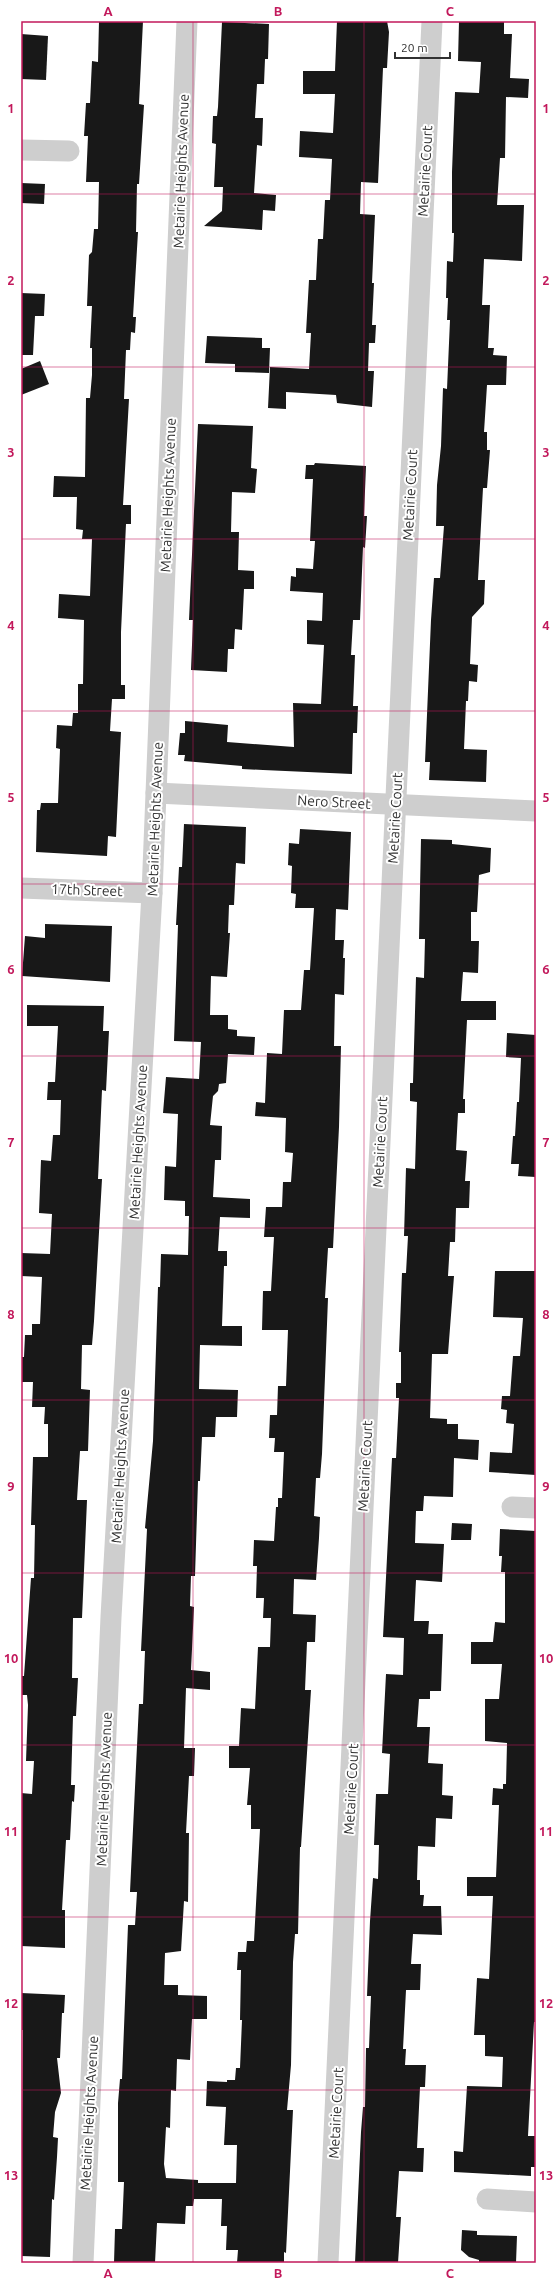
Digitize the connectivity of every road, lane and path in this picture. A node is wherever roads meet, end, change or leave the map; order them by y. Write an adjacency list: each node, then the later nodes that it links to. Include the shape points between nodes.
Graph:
1 (187, 21): 5 (street, Metairie Heights Avenue)
2 (432, 21): 6 (street, Metairie Court)
3 (21, 150): 4 (street)
4 (69, 151)
5 (156, 793): 6 (street, Nero Street); 9 (street, Metairie Heights Avenue)
6 (396, 805): 7 (street, Nero Street); 15 (street, Metairie Court)
7 (536, 811)
8 (21, 888): 9 (street, 17th Street)
9 (152, 893): 14 (street, Metairie Heights Avenue, via 111,1624)
10 (512, 1507): 11 (street)
11 (536, 1508)
12 (488, 2199): 13 (street)
13 (536, 2202)
14 (83, 2263)
15 (328, 2263)

